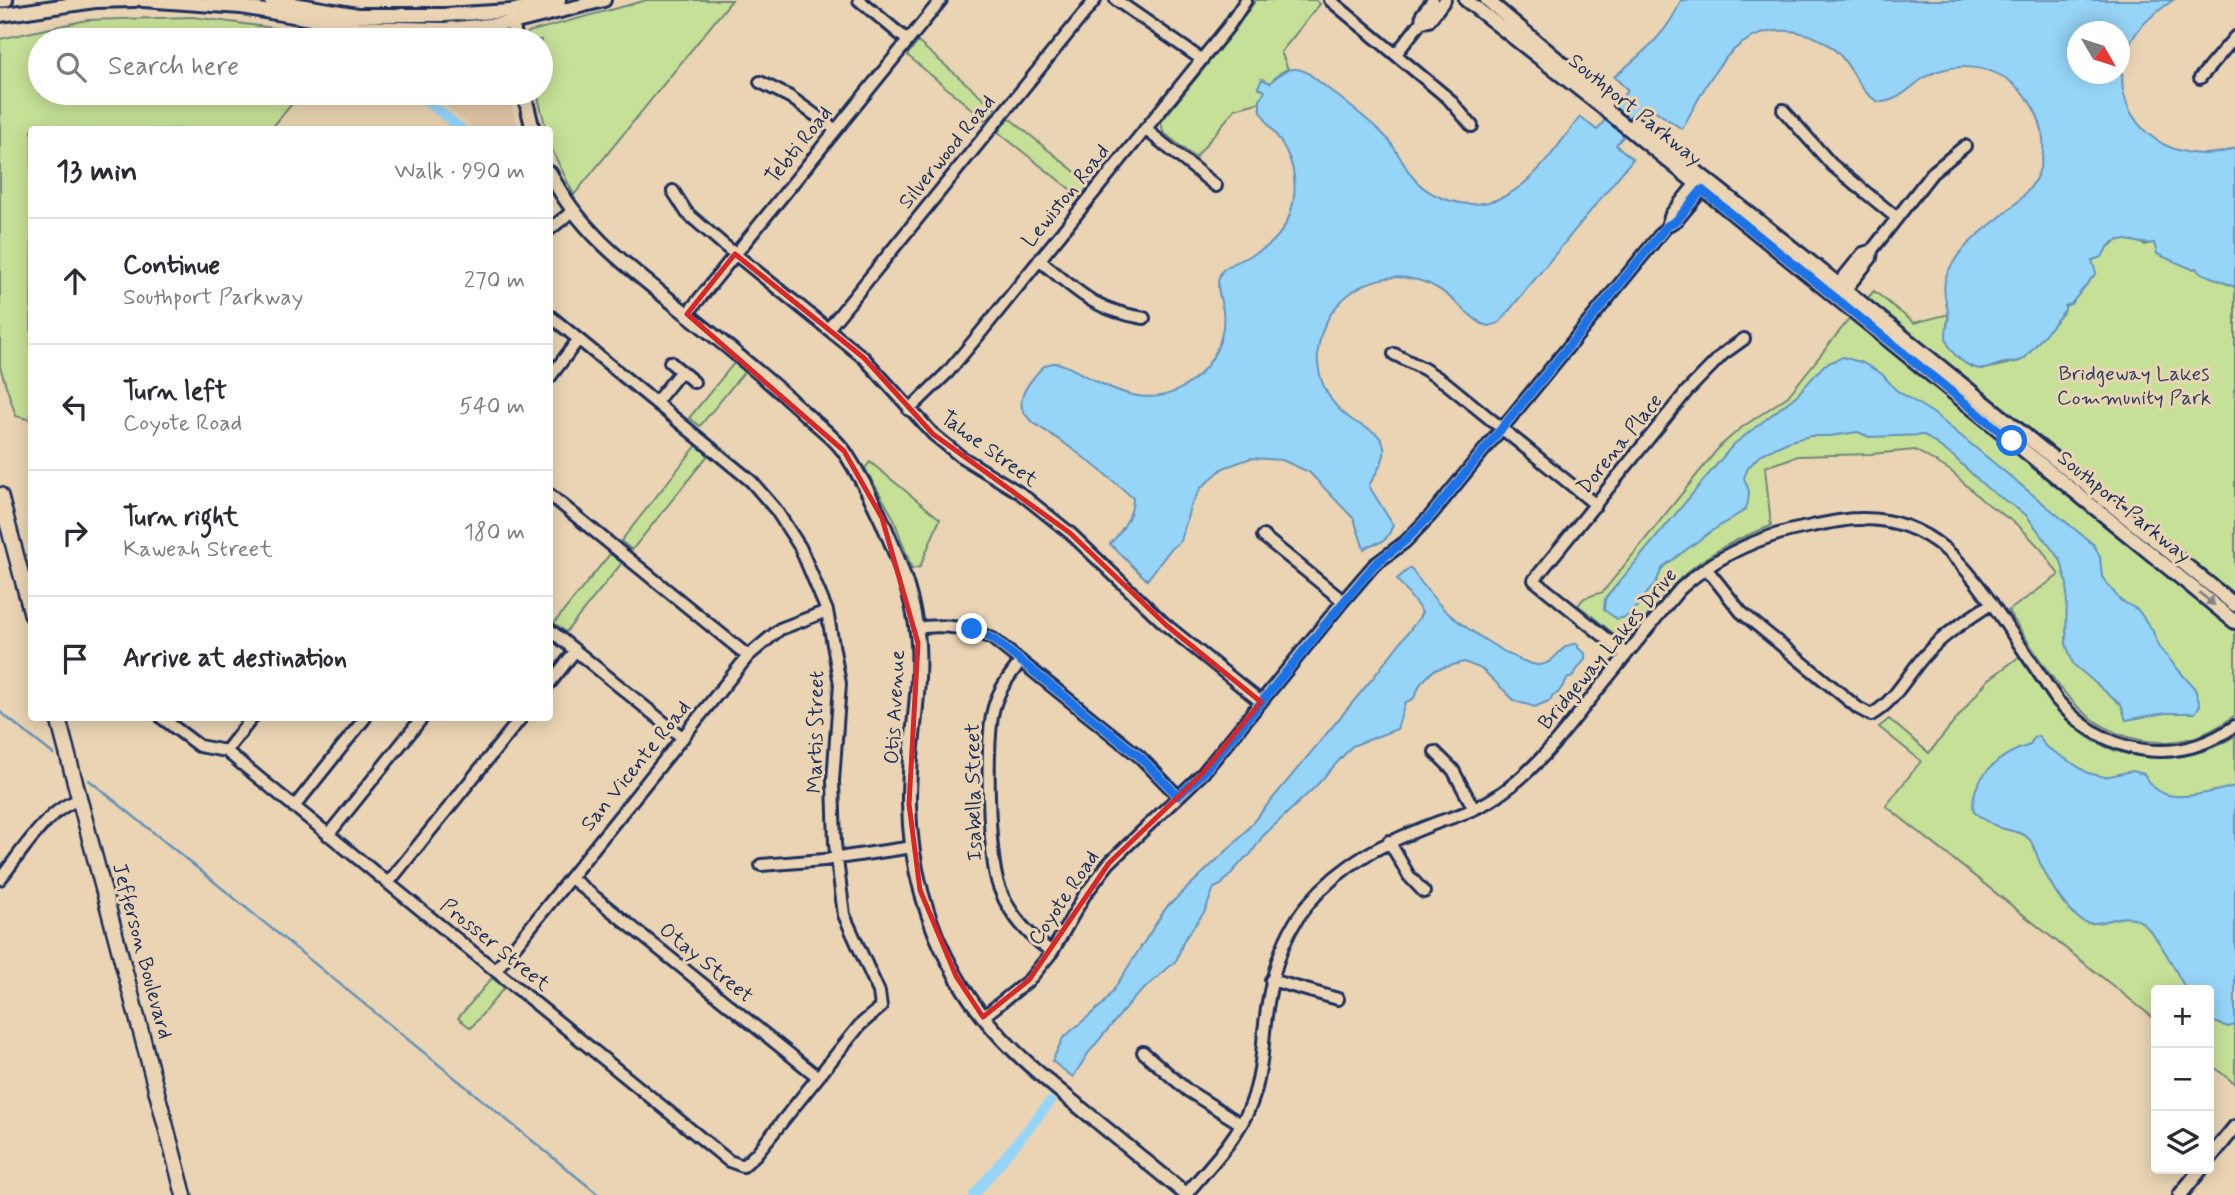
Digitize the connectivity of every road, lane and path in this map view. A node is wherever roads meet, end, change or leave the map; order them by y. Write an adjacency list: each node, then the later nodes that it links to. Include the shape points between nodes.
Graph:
1 (6, 0): 17 (street)
2 (135, 0): 18 (street)
3 (143, 0): 21 (street, via 241,7 357,27)
4 (270, 0): 19 (street, via 358,15)
5 (559, 0): 19 (street)
6 (604, 0): 19 (street)
7 (859, 0): 25 (street)
8 (941, 0): 25 (street, Tebti Road)
9 (1095, 0): 51 (street, Silverwood Road)
10 (1116, 0): 27 (street)
11 (1246, 0): 27 (street, Lewiston Road)
12 (1330, 0): 26 (street)
13 (1433, 0): 20 (street)
14 (1445, 0): 20 (street, via 1429,21)
15 (1466, 0): 30 (street, Southport Parkway)
16 (1487, 0): 30 (street, Southport Parkway)
17 (0, 1)
18 (0, 15)
19 (511, 17): 22 (street); 23 (street)
20 (1421, 22): 26 (street)
21 (401, 28)
22 (450, 28)
23 (513, 28)
24 (2235, 37): 28 (street)
25 (907, 40): 36 (street, Tebti Road)
26 (1396, 54): 34 (street, via 1449,99)
27 (1202, 59): 35 (street, Lewiston Road)
28 (2200, 78)
29 (760, 82): 36 (street)
30 (1604, 103): 39 (street, Southport Parkway)
31 (527, 105): 33 (street)
32 (1783, 110): 43 (street, via 1832,166)
33 (532, 126)
34 (1472, 126)
35 (1145, 129): 40 (street); 46 (street, Lewiston Road)
36 (836, 130): 45 (street, Tebti Road)
37 (1965, 146): 43 (street, via 1932,173)
38 (553, 178): 42 (street, Otis Avenue)
39 (1702, 183): 47 (street, Southport Parkway); 61 (street, Coyote Road, via 1671,214 1667,226)
40 (1216, 186)
41 (673, 191): 45 (street, Tahoe Street, via 687,213)
42 (573, 211): 44 (street); 48 (street, Otis Avenue, via 605,248)
43 (1897, 218): 47 (street, via 1872,250 1871,258)
44 (553, 227)
45 (735, 254): 48 (street, Tebti Road); 51 (street, Tahoe Street)
46 (1039, 260): 49 (street, via 1104,309); 60 (street, Lewiston Road, via 948,372)
47 (1838, 292): 70 (street, Southport Parkway); 72 (street, Southport Parkway, one-way to 72)
48 (687, 314): 73 (street, Otis Avenue, via 844,451 882,518)
49 (1144, 318)
50 (553, 319): 53 (street, Martis Street)
51 (828, 329): 60 (street, Tahoe Street, via 864,358)
52 (1744, 339): 64 (street, Dorena Place, via 1687,391)
53 (578, 340): 57 (street); 59 (street, Martis Street)
54 (1394, 354): 61 (street, via 1446,383)
55 (670, 362): 56 (street)
56 (681, 371): 58 (street); 59 (street)
57 (553, 373)
58 (694, 382)
59 (656, 402): 71 (street, Martis Street, via 751,481 776,510 800,547)
60 (909, 411): 80 (street, Tahoe Street, via 960,456 1020,493 1070,533 1166,625)
61 (1502, 430): 64 (street); 68 (street, Coyote Road, via 1431,515 1374,565)
62 (0, 495): 67 (main road)
63 (553, 497): 77 (street)
64 (1596, 505): 76 (street, Dorena Place, via 1534,580)
65 (1263, 536): 68 (street)
66 (1706, 568): 69 (street, Bridgeway Lakes Drive, via 1741,547 1785,531 1859,519 1883,521 1920,532 1950,551); 69 (street, via 1741,612 1871,715 1939,641); 76 (street, Bridgeway Lakes Drive, via 1680,589)
67 (28, 600)
68 (1343, 601): 80 (street, Coyote Road)
69 (1992, 603): 87 (street, Bridgeway Lakes Drive, via 2057,700 2105,740 2150,751 2172,750 2197,745)
70 (2235, 605)
71 (827, 611): 77 (street, San Vicente Road, via 780,629); 98 (street, Martis Street, via 840,684 833,781)
72 (2235, 622)
73 (916, 628): 78 (street, via 972,629); 97 (street, Otis Avenue, via 919,691 909,804)
74 (553, 633): 75 (street)
75 (575, 651): 79 (street); 88 (street)
76 (1626, 654): 94 (street, Bridgeway Lakes Drive, via 1524,776)
77 (748, 656): 88 (street, San Vicente Road)
78 (1021, 661): 91 (street, via 1140,757); 104 (street, Isabella Street, via 999,694 990,723 993,860 1000,890 1014,916)
79 (553, 679)
80 (1261, 702): 91 (street, Coyote Road, via 1203,773)
81 (59, 721): 92 (main road, Jefferson Boulevard)
82 (166, 721): 89 (street, via 199,746)
83 (250, 721): 89 (street)
84 (363, 721): 93 (street)
85 (420, 721): 95 (street)
86 (520, 721): 102 (street)
87 (2235, 726)
88 (683, 738): 100 (street, San Vicente Road)
89 (226, 751): 93 (street, Prosser Street)
90 (1435, 752): 94 (street, via 1453,770)
91 (1178, 796): 104 (street, Coyote Road, via 1109,863 1084,895)
92 (80, 800): 101 (street, via 53,814); 115 (main road, Jefferson Boulevard)
93 (294, 807): 95 (street, Prosser Street)
94 (1474, 809): 96 (street, Bridgeway Lakes Drive)
95 (328, 835): 102 (street, Prosser Street)
96 (1388, 841): 103 (street); 106 (street, Bridgeway Lakes Drive, via 1331,878 1307,905 1291,928)
97 (913, 847): 98 (street); 108 (street, Otis Avenue, via 920,890 934,931)
98 (838, 858): 99 (street); 110 (street, Martis Street, via 844,915 879,992 881,1007 860,1025)
99 (761, 865)
100 (571, 878): 105 (street, San Vicente Road); 110 (street, Otay Street)
101 (0, 879)
102 (388, 883): 105 (street, Prosser Street)
103 (1424, 892)
104 (1052, 952): 108 (street, Coyote Road, via 1029,980)
105 (495, 970): 110 (street, Prosser Street, via 729,1161 743,1166)
106 (1271, 980): 107 (street); 111 (street, Bridgeway Lakes Drive, via 1257,1086)
107 (1338, 999)
108 (983, 1017): 116 (street, Otis Avenue, via 1048,1082)
109 (1143, 1052): 111 (street, via 1187,1090)
110 (818, 1077)
111 (1241, 1124): 116 (street, Bridgeway Lakes Drive)
112 (2235, 1127): 113 (street)
113 (2214, 1153)
114 (2197, 1174): 117 (street)
115 (184, 1195)
116 (1187, 1195)
117 (2180, 1195)

